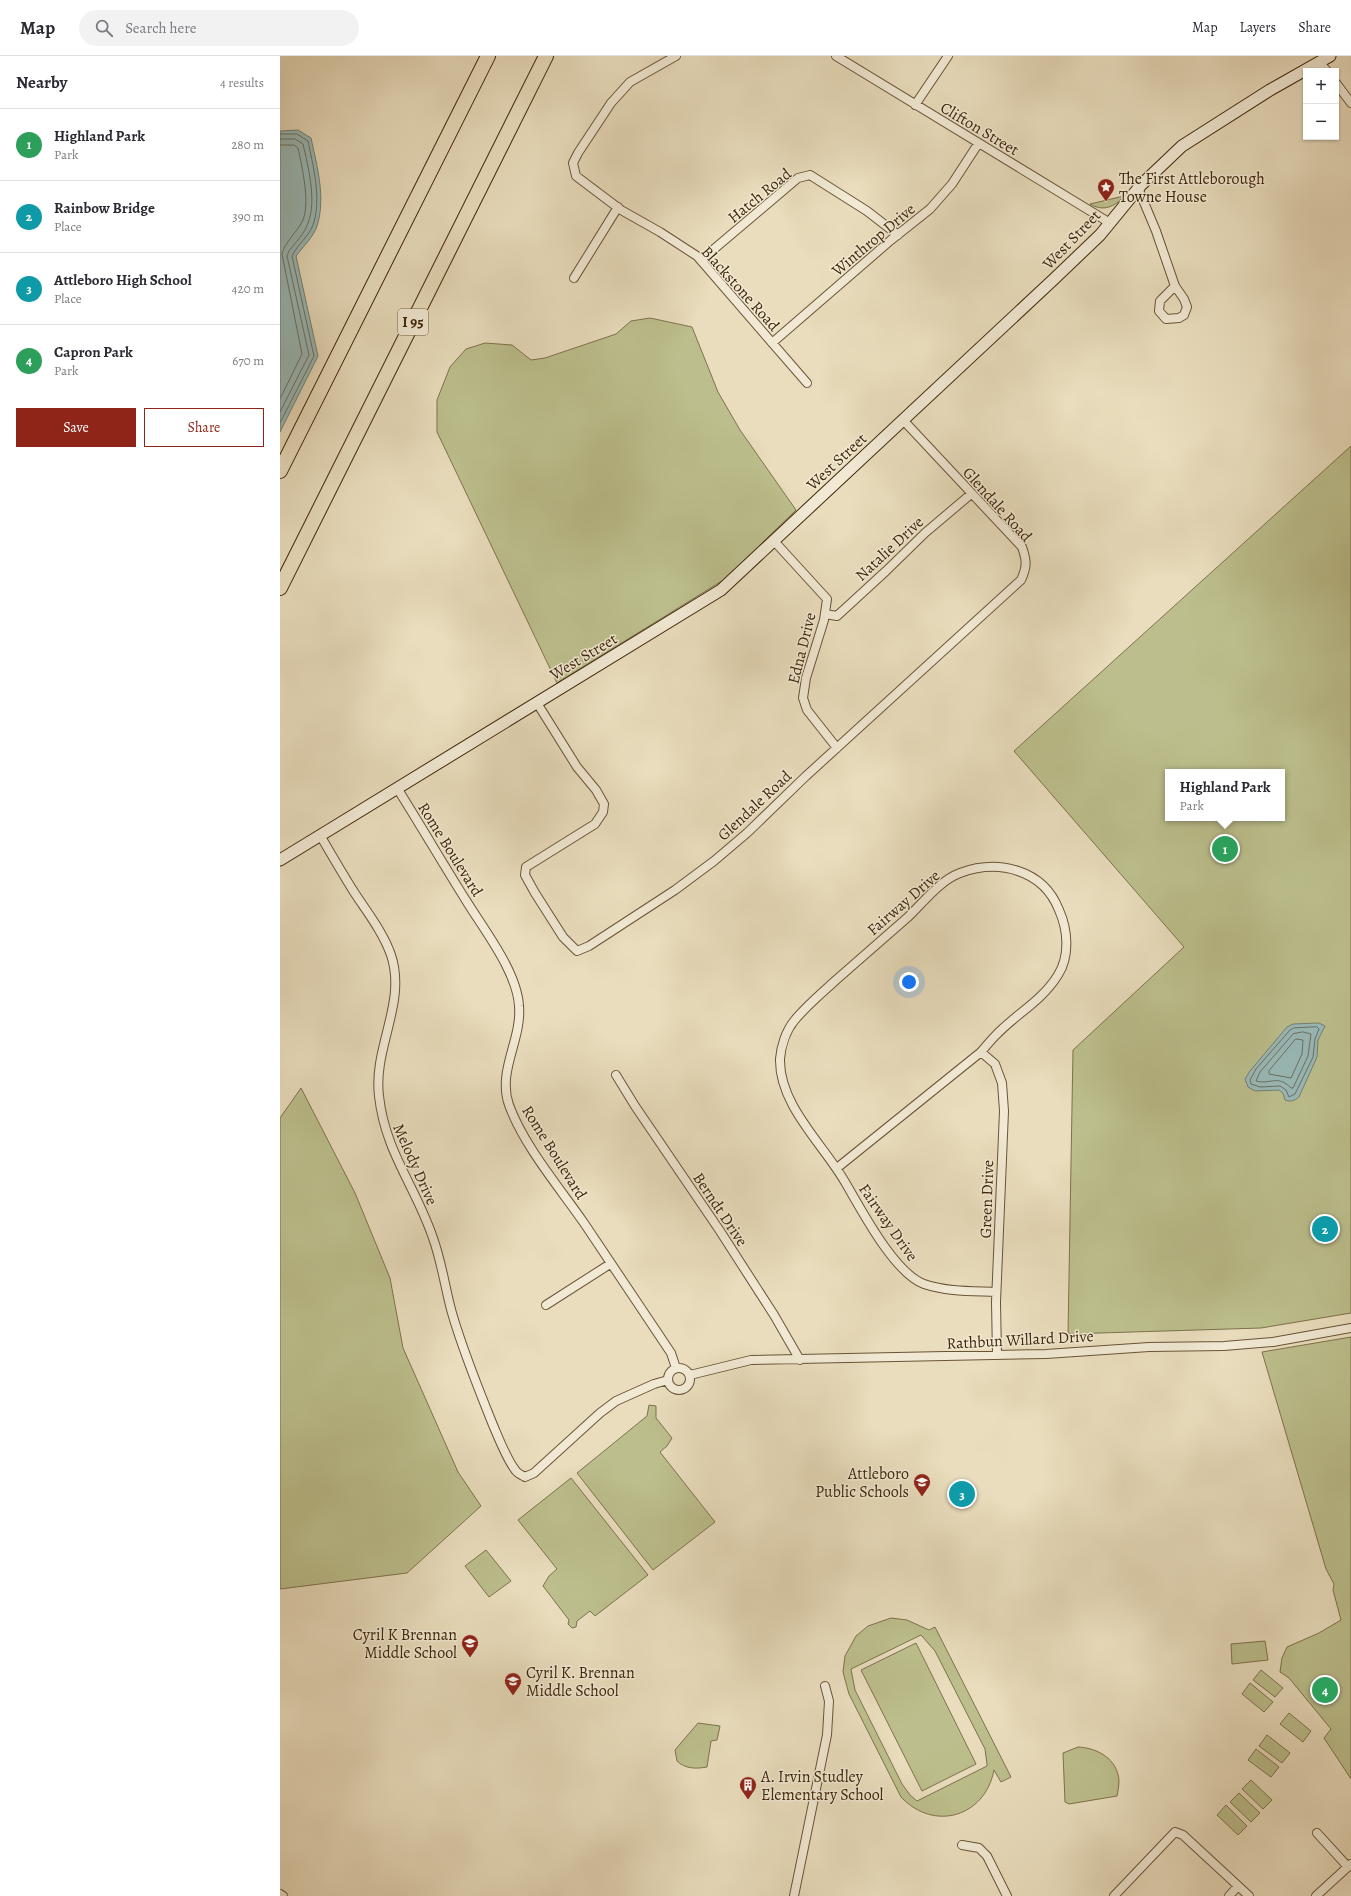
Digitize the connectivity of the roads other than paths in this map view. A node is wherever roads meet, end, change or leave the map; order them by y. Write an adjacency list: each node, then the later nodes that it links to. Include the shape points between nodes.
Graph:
1 (488, 56): 23 (highway)
2 (546, 56): 26 (highway, I 95)
3 (676, 56): 14 (street, Blackstone Road, via 630,82 588,137 574,164 576,176)
4 (836, 56): 11 (street, Clifton Street)
5 (948, 56): 11 (street)
6 (1330, 56): 7 (main road, West Street)
7 (1319, 62): 8 (street); 13 (main road, West Street, via 1182,146)
8 (1324, 68)
9 (1339, 87): 10 (street)
10 (1351, 102)
11 (915, 105): 12 (street, Clifton Street)
12 (978, 144): 15 (street, Clifton Street); 16 (street, Winthrop Drive, via 952,184 930,209)
13 (1138, 188): 15 (main road, West Street); 19 (street)
14 (618, 207): 17 (street, Blackstone Road); 18 (street)
15 (1110, 222): 22 (main road, West Street, via 1054,280)
16 (898, 234): 17 (street, Hatch Road, via 810,175 798,178); 20 (street, Winthrop Drive)
17 (701, 260): 20 (street, Blackstone Road)
18 (574, 278)
19 (1175, 286)
20 (772, 344): 21 (street, Blackstone Road)
21 (807, 383)
22 (904, 421): 24 (street, Glendale Road); 25 (main road, West Street)
23 (280, 471)
24 (971, 494): 27 (street, Natalie Drive, via 925,533 837,616); 29 (street, Glendale Road, via 1022,547 1026,569 1021,580)
25 (774, 541): 27 (street, Edna Drive, via 827,599); 28 (main road, West Street, via 721,590)
26 (280, 588)
27 (825, 614): 29 (street, Edna Drive, via 806,678 803,698 807,710)
28 (537, 703): 29 (street, Glendale Road, via 577,767 604,804 603,812 595,824 526,867 525,875 535,893 563,937 576,951 589,946 675,890 714,861); 30 (main road, West Street)
29 (837, 748)
30 (397, 788): 31 (main road, West Street); 36 (street, Rome Boulevard, via 495,948 515,987 519,1023 507,1065 505,1084 508,1104 518,1125)
31 (320, 835): 32 (main road, West Street); 44 (street, Melody Drive, via 379,930 390,955 396,977 396,994 378,1070 378,1094 383,1125 394,1155 416,1197 433,1238 452,1312 485,1406 517,1472 528,1476 616,1401)
32 (280, 860)
33 (981, 1052): 35 (street, Fairway Drive); 35 (street, Fairway Drive, via 996,1034 1048,990 1060,972 1066,949 1066,930 1059,908 1049,892 1033,878 1011,869 994,866 957,874 936,889 792,1022 784,1039 780,1058 788,1097); 37 (street, Green Drive, via 995,1064 1002,1083 1004,1111)
34 (616, 1075): 41 (street, Berndt Drive, via 720,1231)
35 (837, 1168): 37 (street, Fairway Drive, via 864,1215 903,1270 922,1284 950,1290)
36 (610, 1264): 38 (street); 42 (street, Rome Boulevard, via 671,1353)
37 (996, 1292): 40 (street, Green Drive)
38 (546, 1306)
39 (1351, 1328): 40 (street, Rathbun Willard Drive, via 1273,1342)
40 (997, 1355): 41 (street, Rathbun Willard Drive)
41 (800, 1360): 43 (street, Rathbun Willard Drive, via 750,1360)
42 (676, 1368): 43 (street, via 686,1370); 44 (street, via 670,1371)
43 (690, 1376): 44 (street, via 688,1386 684,1389 672,1388)
44 (668, 1380)
45 (825, 1686): 52 (street, via 829,1701 827,1735)
46 (1317, 1833): 48 (street)
47 (962, 1845): 53 (street, via 979,1848 987,1856)
48 (1350, 1866): 57 (street)
49 (1238, 1886): 54 (street, via 1184,1835 1175,1832); 55 (street); 56 (street)
50 (280, 1894): 51 (street)
51 (283, 1896)
52 (794, 1896)
53 (1007, 1896)
54 (1114, 1896)
55 (1229, 1896)
56 (1249, 1896)
57 (1316, 1896)

